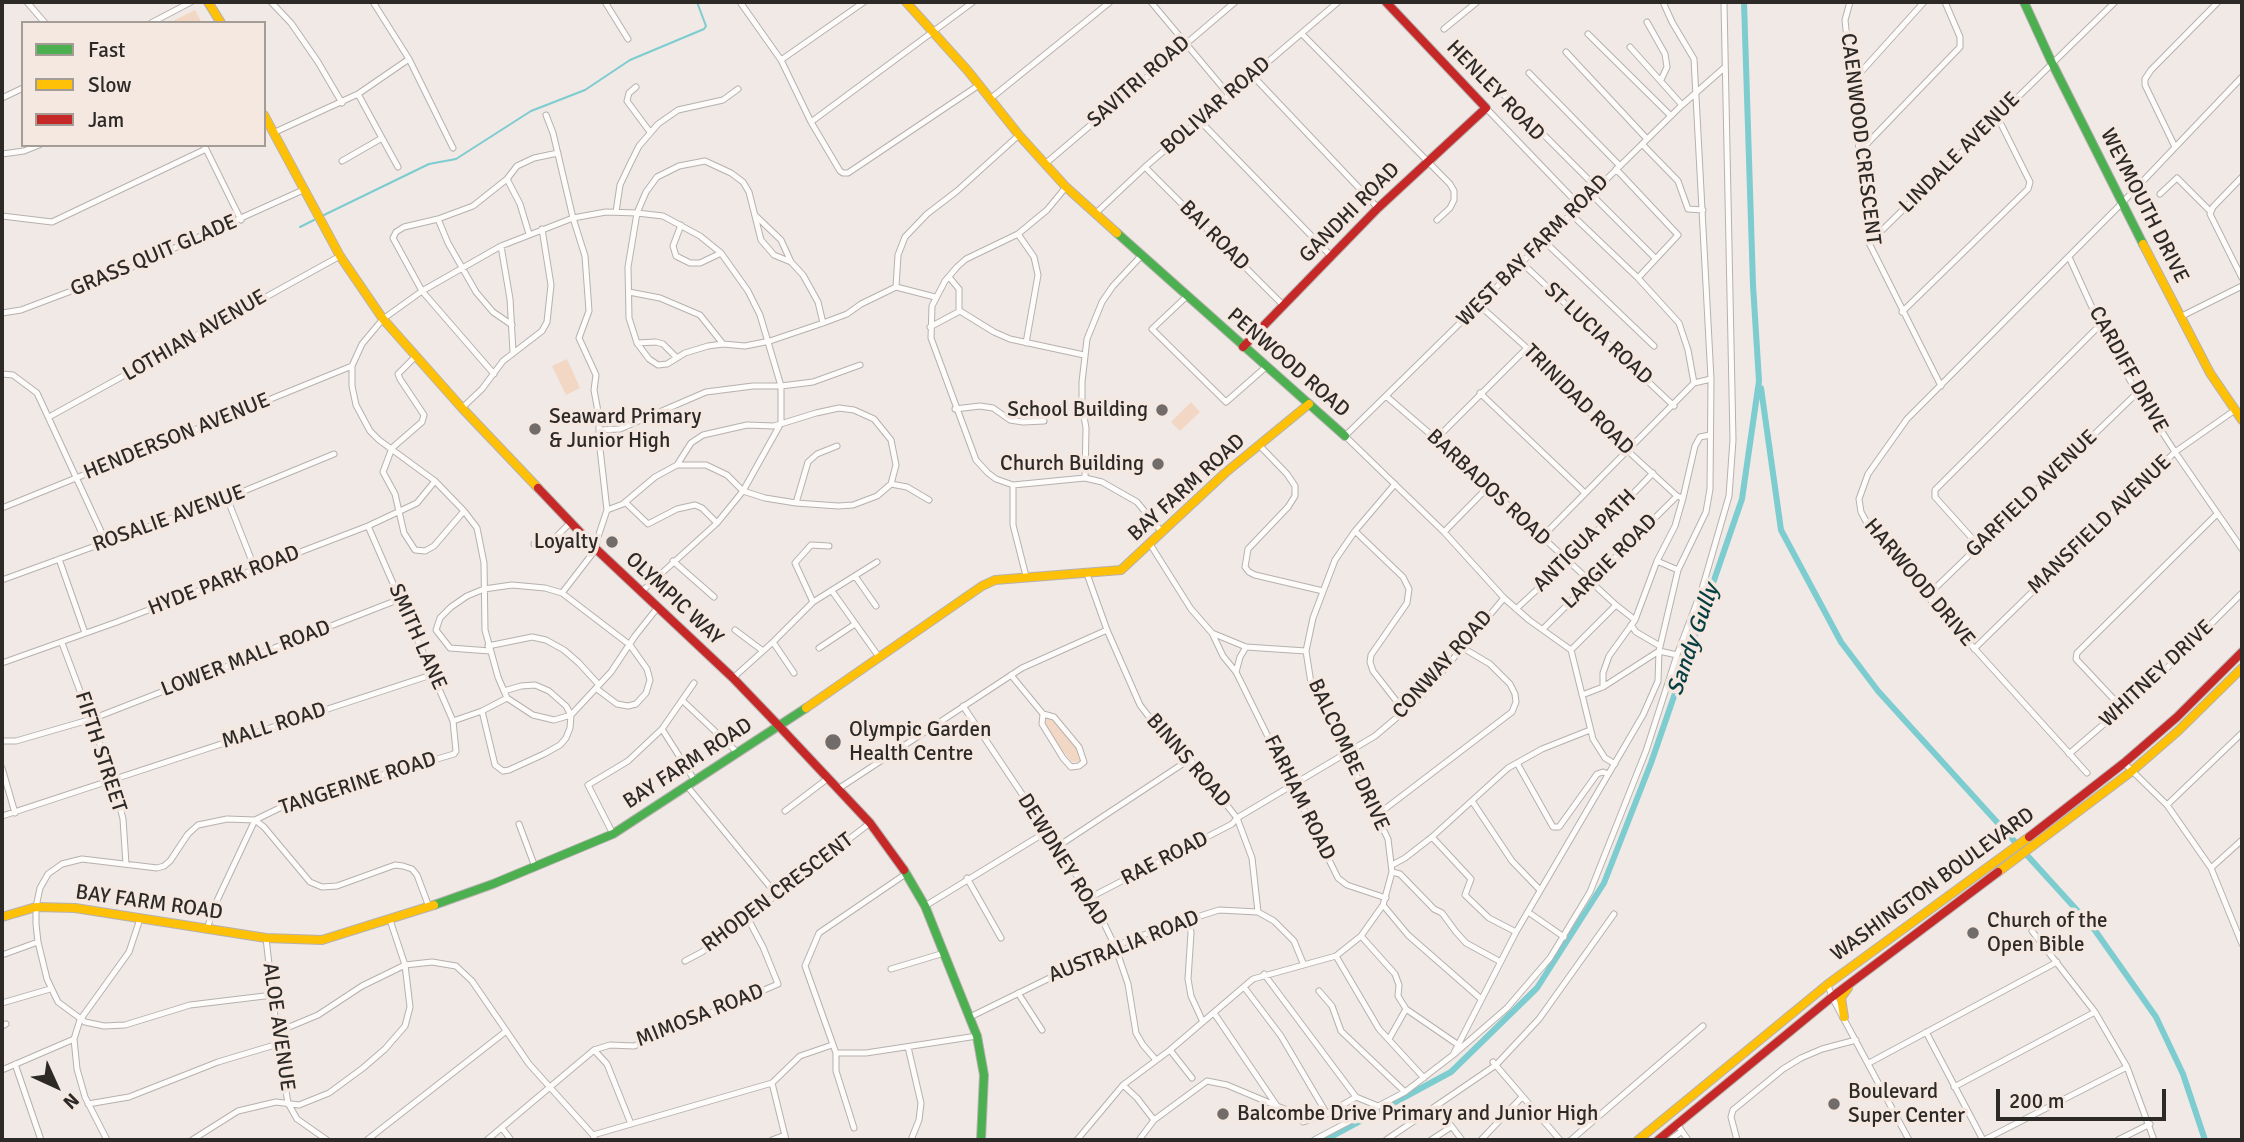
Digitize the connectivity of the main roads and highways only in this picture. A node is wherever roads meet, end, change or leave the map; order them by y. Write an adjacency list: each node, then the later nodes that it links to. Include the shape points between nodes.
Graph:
1 (208, 2): 5 (main road)
2 (906, 2): 8 (main road, PENWOOD ROAD, via 1066,187)
3 (1385, 2): 6 (main road, HENLEY ROAD)
4 (2024, 2): 10 (main road, WEYMOUTH DRIVE, via 2180,317)
5 (221, 21)
6 (1486, 108): 8 (main road, GANDHI ROAD, via 1378,208)
7 (266, 119): 14 (main road, OLYMPIC WAY, via 341,256 415,357 570,523)
8 (1242, 347): 9 (main road, PENWOOD ROAD)
9 (1309, 404): 11 (main road, PENWOOD ROAD); 14 (main road, BAY FARM ROAD, via 1225,473 1121,570 995,580)
10 (2242, 421)
11 (1345, 436)
12 (2242, 652): 19 (main road, WASHINGTON BOULEVARD, via 2124,763 1828,984)
13 (2242, 668): 16 (main road, WASHINGTON BOULEVARD, via 2132,771)
14 (779, 726): 15 (main road, BAY FARM ROAD, via 613,834 429,907 321,940 266,938 75,908 36,906); 18 (main road, OLYMPIC WAY, via 870,823 925,906 977,1037 984,1076)
15 (2, 917)
16 (1860, 977): 17 (main road, WASHINGTON BOULEVARD); 17 (main road, via 1841,998 1843,1017 1826,1009)
17 (1806, 1018): 20 (main road, WASHINGTON BOULEVARD)
18 (981, 1140)
19 (1638, 1140)
20 (1658, 1140)

